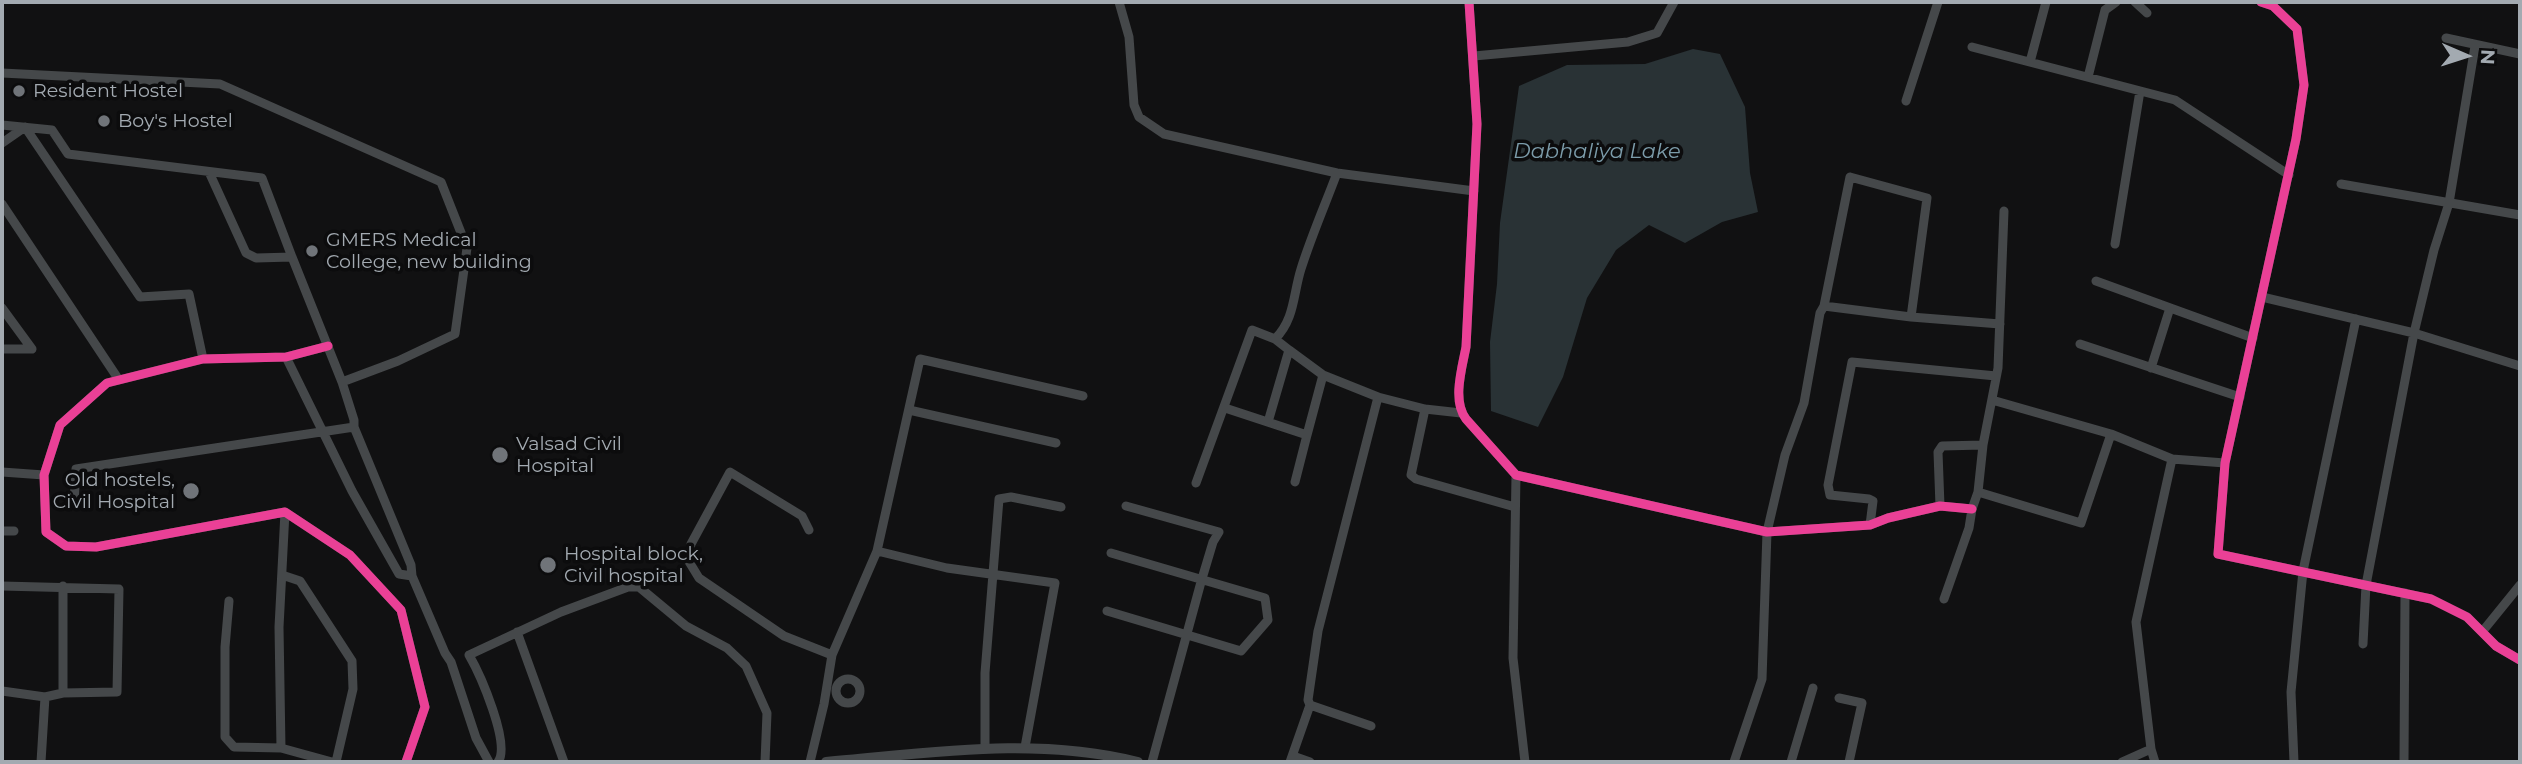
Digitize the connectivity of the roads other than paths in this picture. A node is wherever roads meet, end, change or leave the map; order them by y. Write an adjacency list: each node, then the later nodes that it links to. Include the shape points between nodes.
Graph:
1 (1119, 2): 24 (street, via 1129,37 1139,117 1164,134)
2 (1469, 2): 14 (street)
3 (1674, 2): 14 (street, via 1657,33 1628,42)
4 (1938, 2): 19 (street)
5 (2046, 2): 15 (street)
6 (2116, 2): 17 (street, via 2105,10)
7 (2135, 2): 9 (street)
8 (2261, 2): 25 (street, via 2273,6 2298,29 2304,85)
9 (2147, 13)
10 (2446, 38): 11 (street)
11 (2475, 46): 13 (street); 28 (street)
12 (1972, 47): 15 (street)
13 (2520, 54)
14 (1474, 56): 27 (street)
15 (2030, 62): 17 (street)
16 (2, 73): 56 (street, via 220,84 441,182 467,248 454,334)
17 (2088, 77): 18 (street)
18 (2140, 91): 25 (street, via 2175,100); 32 (street)
19 (1906, 101)
20 (2, 125): 21 (street)
21 (25, 127): 22 (street); 23 (street, via 52,130 68,153); 50 (street, via 140,297 188,294)
22 (2, 143)
23 (209, 172): 33 (street, via 246,253 256,258); 33 (street, via 262,178)
24 (1337, 173): 27 (street); 44 (street, via 1300,271 1293,310)
25 (2289, 175): 35 (street)
26 (2341, 184): 28 (street)
27 (1474, 191): 64 (street, via 1466,347 1459,379)
28 (2449, 202): 31 (street); 42 (street)
29 (2, 205): 55 (street)
30 (2004, 211): 41 (street)
31 (2520, 215)
32 (2115, 244)
33 (292, 257): 46 (street)
34 (2096, 281): 38 (street)
35 (2262, 297): 40 (street); 43 (street)
36 (1824, 306): 39 (street); 39 (street, via 1850,177 1927,198); 91 (street, via 1804,403 1785,455)
37 (2, 308): 47 (street, via 32,349)
38 (2171, 309): 43 (street); 52 (street)
39 (1912, 317): 41 (street)
40 (2356, 319): 42 (street); 94 (street)
41 (2000, 324): 54 (street)
42 (2414, 332): 51 (street); 99 (street)
43 (2253, 338): 59 (street)
44 (1275, 339): 48 (street); 61 (street, via 1252,330)
45 (2080, 344): 52 (street)
46 (328, 346): 49 (street); 56 (street)
47 (2, 349)
48 (1289, 350): 53 (street); 65 (street)
49 (286, 357): 50 (street); 67 (street)
50 (203, 359): 55 (street)
51 (2520, 366)
52 (2151, 368): 59 (street)
53 (1323, 375): 58 (street); 69 (street)
54 (1996, 376): 60 (street); 87 (street, via 1852,362 1828,485 1830,495 1873,501)
55 (119, 380): 75 (street, via 107,383 60,425)
56 (342, 382): 66 (street)
57 (1083, 397): 63 (street, via 920,359)
58 (1378, 397): 62 (street); 118 (street, via 1318,631)
59 (2240, 397): 73 (street)
60 (1992, 400): 68 (street); 71 (street)
61 (1225, 408): 65 (street); 78 (street)
62 (1425, 409): 64 (street); 84 (street, via 1411,475)
63 (909, 410): 70 (street); 92 (street)
64 (1461, 414): 76 (street)
65 (1268, 422): 69 (street)
66 (354, 427): 67 (street); 97 (street)
67 (324, 433): 80 (street, via 76,469); 97 (street, via 399,573)
68 (2111, 434): 72 (street); 79 (street, via 2081,523)
69 (1307, 435): 77 (street)
70 (1056, 443)
71 (1983, 445): 79 (street); 82 (street, via 1942,446 1938,452)
72 (2172, 459): 73 (street); 123 (street, via 2136,622)
73 (2225, 463): 94 (street, via 2218,554)
74 (2, 472): 75 (street)
75 (44, 475): 86 (street, via 46,532 66,546 96,547)
76 (1516, 475): 84 (street); 91 (street)
77 (1295, 482)
78 (1196, 484)
79 (1978, 492): 85 (street)
80 (74, 503)
81 (1126, 506): 98 (street, via 1219,532)
82 (1940, 506): 85 (street); 87 (street)
83 (1061, 507): 95 (street, via 1011,497 999,499)
84 (1515, 507): 137 (street, via 1513,658)
85 (1972, 509): 104 (street)
86 (285, 512): 96 (street); 127 (street, via 349,555 401,611 425,707)
87 (1870, 525): 91 (street)
88 (809, 530): 111 (street, via 802,516 730,472 691,544 688,560 699,579 784,636)
89 (2, 531): 90 (street)
90 (15, 531)
91 (1768, 532): 138 (street, via 1762,679)
92 (877, 551): 95 (street); 111 (street)
93 (1111, 553): 98 (street)
94 (2303, 571): 99 (street); 143 (street, via 2291,692)
95 (992, 574): 120 (street, via 1055,583); 122 (street)
96 (282, 575): 121 (street); 126 (street, via 300,582 352,662 353,689)
97 (412, 576): 128 (street)
98 (1202, 578): 109 (street); 109 (street, via 1265,598 1268,620 1241,651)
99 (2367, 585): 103 (street); 110 (street)
100 (2520, 585): 108 (street)
101 (2, 586): 102 (street)
102 (64, 586): 115 (street); 115 (street, via 119,589 119,636 117,692)
103 (2405, 593): 108 (street, via 2431,599 2467,617); 144 (street)
104 (1944, 599)
105 (229, 601): 121 (street, via 225,737 234,747)
106 (1107, 611): 109 (street)
107 (517, 632): 129 (street, via 469,655 497,724 502,746); 130 (street); 131 (street, via 628,587 639,587 746,666 767,713)
108 (2482, 632): 112 (street)
109 (1188, 635): 135 (street)
110 (2363, 644)
111 (832, 655): 132 (street)
112 (2520, 660)
113 (1813, 688): 139 (street)
114 (2, 691): 116 (street)
115 (63, 693): 116 (street)
116 (45, 697): 125 (street)
117 (1839, 698): 140 (street, via 1862,703)
118 (1310, 705): 119 (street); 124 (street)
119 (1371, 726)
120 (1024, 747): 122 (street); 134 (street, via 1100,753)
121 (281, 748): 126 (street)
122 (985, 749): 133 (street)
123 (2151, 749): 141 (street); 142 (street)
124 (1292, 759): 136 (street)
125 (41, 762)
126 (334, 762)
127 (406, 762)
128 (489, 762)
129 (498, 762)
130 (564, 762)
131 (765, 762)
132 (810, 762)
133 (827, 762)
134 (1138, 762)
135 (1152, 762)
136 (1310, 762)
137 (1525, 762)
138 (1734, 762)
139 (1791, 762)
140 (1849, 762)
141 (2122, 762)
142 (2155, 762)
143 (2294, 762)
144 (2404, 762)

